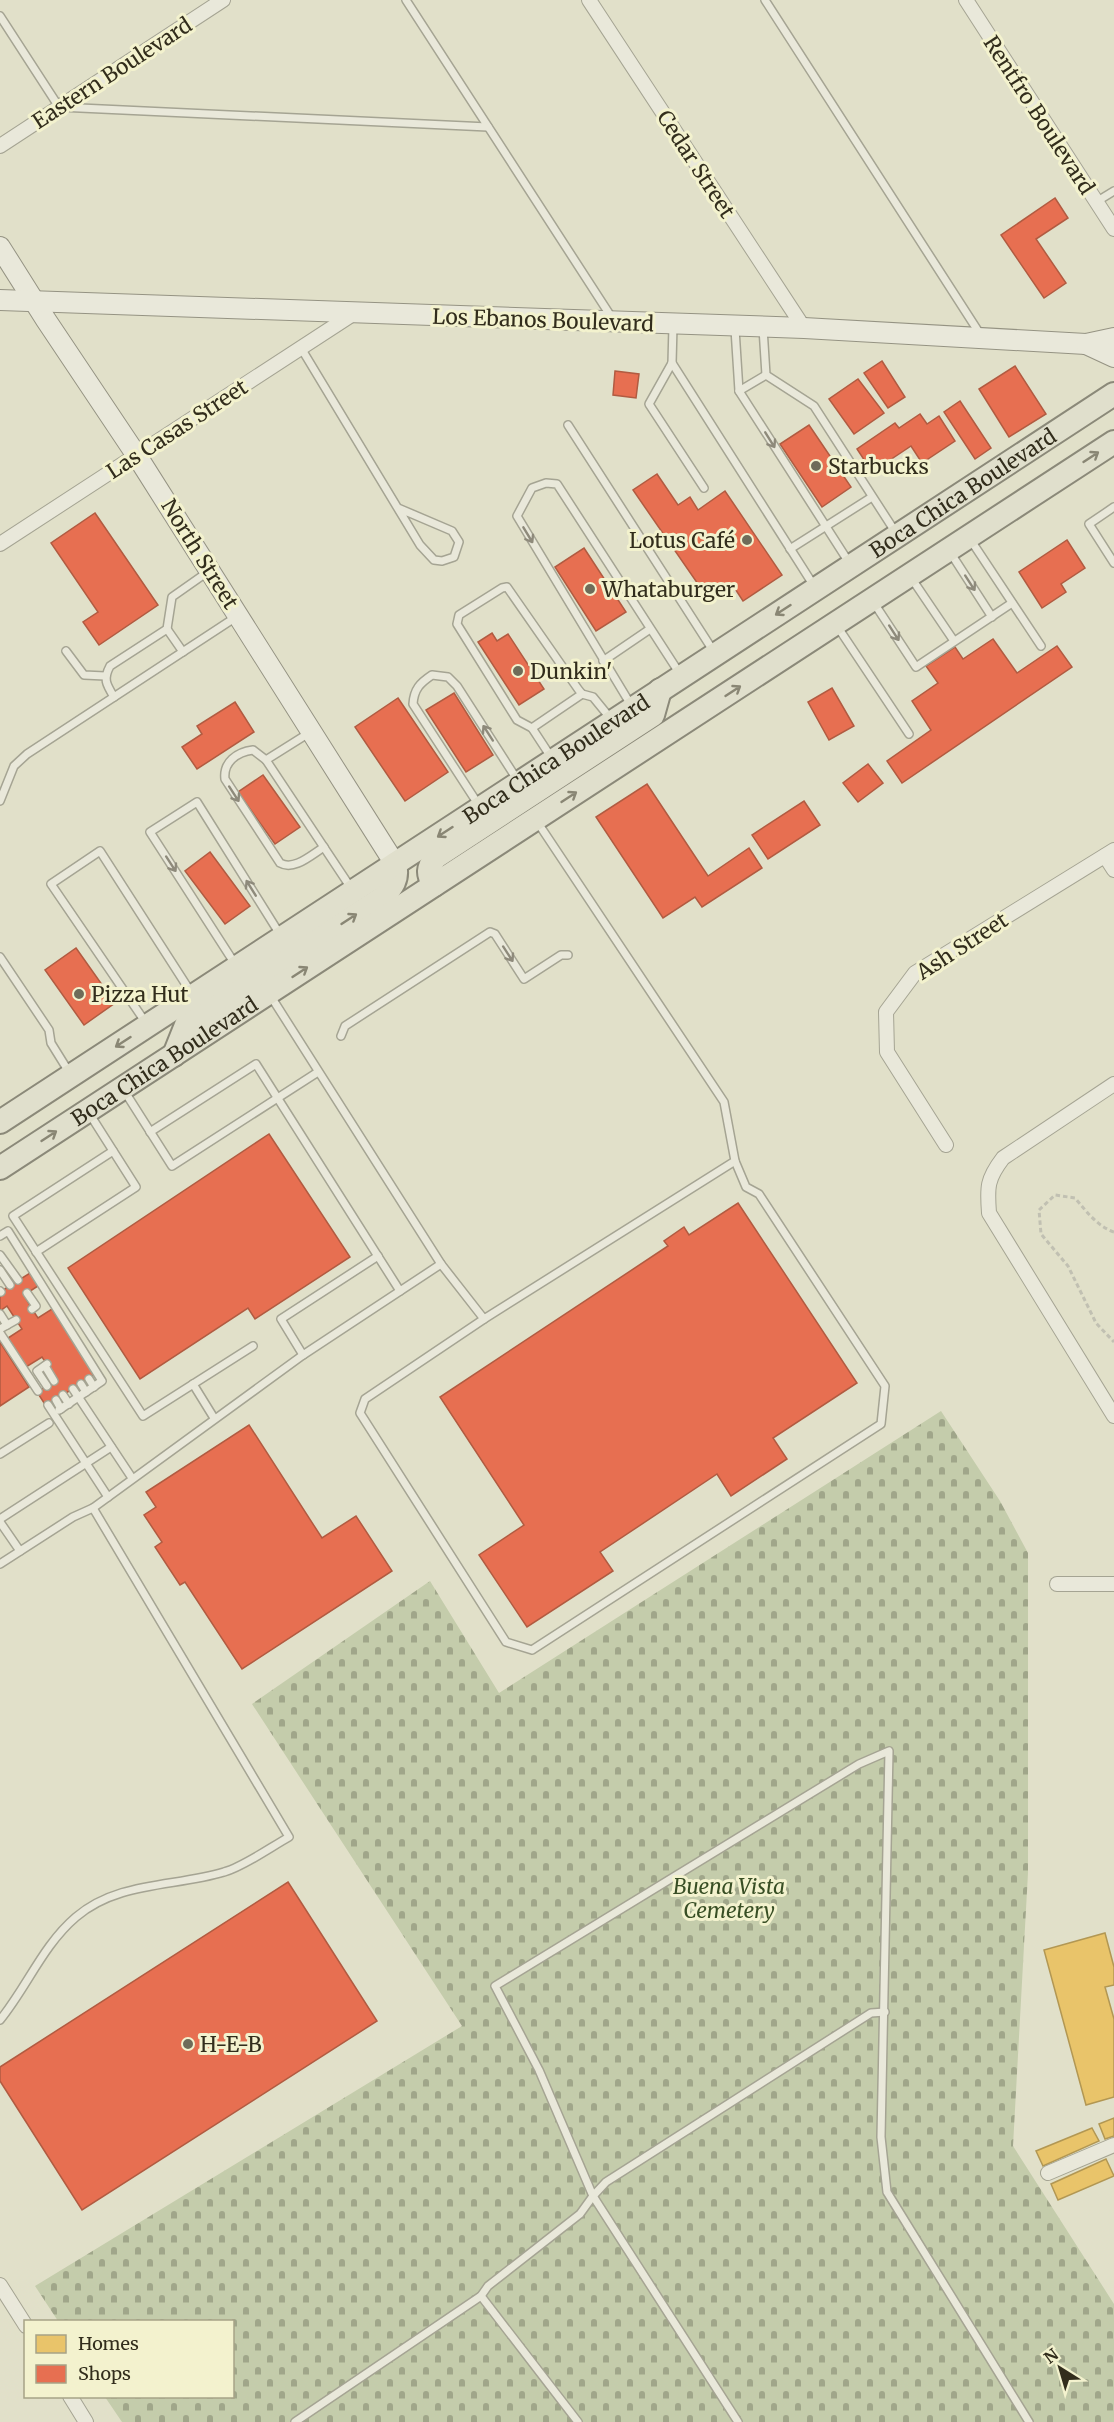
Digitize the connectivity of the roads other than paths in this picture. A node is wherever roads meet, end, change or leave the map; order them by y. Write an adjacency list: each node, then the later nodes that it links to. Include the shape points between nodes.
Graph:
1 (223, 0): 7 (street, Eastern Boulevard)
2 (406, 0): 8 (lane)
3 (589, 0): 21 (street, Cedar Street)
4 (765, 0): 23 (lane)
5 (966, 0): 11 (street, Rentfro Boulevard)
6 (0, 16): 7 (lane)
7 (59, 107): 8 (lane); 9 (street, Eastern Boulevard)
8 (488, 127): 17 (lane)
9 (0, 146)
10 (1114, 190): 11 (lane)
11 (1096, 203): 12 (street, Rentfro Boulevard)
12 (1114, 229)
13 (0, 247): 15 (street, North Street)
14 (0, 300): 15 (street, Los Ebanos Boulevard)
15 (34, 302): 16 (street, Los Ebanos Boulevard); 33 (street, North Street)
16 (353, 314): 17 (street, Los Ebanos Boulevard); 25 (street, Las Casas Street)
17 (615, 322): 18 (street, Los Ebanos Boulevard)
18 (673, 324): 19 (street, Los Ebanos Boulevard); 27 (lane)
19 (734, 326): 20 (street, Los Ebanos Boulevard); 29 (lane)
20 (763, 327): 21 (street, Los Ebanos Boulevard); 28 (lane)
21 (804, 328): 23 (street, Los Ebanos Boulevard)
22 (1114, 338): 24 (street, Los Ebanos Boulevard)
23 (983, 339): 24 (street, Los Ebanos Boulevard)
24 (1086, 344): 26 (street, Los Ebanos Boulevard)
25 (301, 348): 33 (street, Las Casas Street); 37 (lane)
26 (1114, 357)
27 (672, 363): 34 (lane, via 649,404); 42 (lane)
28 (766, 375): 29 (lane); 35 (lane, via 814,406)
29 (739, 391): 38 (lane, one-way to 38)
30 (1114, 394): 39 (main road, Boca Chica Boulevard)
31 (568, 425): 60 (lane)
32 (1114, 442): 40 (main road, Boca Chica Boulevard, one-way to 32)
33 (137, 456): 41 (street, Las Casas Street); 46 (street, North Street)
34 (704, 488)
35 (872, 497): 38 (lane); 39 (lane)
36 (1114, 507): 44 (lane, via 1089,524)
37 (398, 508): 37 (lane, via 434,560 454,557 459,542 452,531)
38 (825, 527): 42 (lane); 45 (lane)
39 (897, 536): 45 (main road, Boca Chica Boulevard)
40 (968, 537): 43 (main road, Boca Chica Boulevard); 50 (lane)
41 (0, 544)
42 (790, 549): 48 (lane)
43 (948, 550): 47 (main road, Boca Chica Boulevard); 52 (lane, one-way to 52)
44 (1114, 563)
45 (851, 566): 48 (main road, Boca Chica Boulevard)
46 (210, 570): 51 (street, North Street); 54 (lane, via 172,597)
47 (910, 575): 49 (main road, Boca Chica Boulevard); 56 (lane)
48 (815, 589): 60 (main road, Boca Chica Boulevard, one-way to 60)
49 (872, 600): 53 (main road, Boca Chica Boulevard); 56 (lane, one-way to 56, via 916,667)
50 (1012, 603): 52 (lane); 57 (lane)
51 (238, 615): 59 (lane); 70 (street, North Street)
52 (992, 616): 56 (lane)
53 (836, 623): 71 (lane); 77 (main road, Boca Chica Boulevard, one-way to 53)
54 (167, 629): 59 (lane); 62 (lane, via 110,666)
55 (650, 629): 61 (lane); 61 (lane, one-way to 61, via 557,484 532,488 517,516); 63 (lane)
56 (954, 641)
57 (1041, 646)
58 (66, 651): 62 (lane, via 84,675)
59 (183, 652): 66 (lane)
60 (716, 654): 63 (main road, Boca Chica Boulevard)
61 (603, 661): 67 (lane)
62 (105, 676): 66 (lane)
63 (681, 676): 64 (main road, Boca Chica Boulevard)
64 (660, 690): 67 (main road, Boca Chica Boulevard); 82 (main road, via 653,715 436,857 428,875)
65 (582, 694): 68 (lane, via 593,697); 69 (lane); 69 (lane, via 507,587 459,615 458,624 517,720)
66 (114, 697): 75 (lane, via 27,754 14,766)
67 (632, 708): 68 (main road, Boca Chica Boulevard)
68 (612, 721): 73 (main road, Boca Chica Boulevard)
69 (532, 728): 73 (lane)
70 (311, 732): 72 (lane); 80 (street, North Street)
71 (909, 734)
72 (266, 760): 78 (lane); 78 (lane, one-way to 78, via 253,750 245,751 230,760 224,770 225,779 280,863 292,866)
73 (553, 760): 74 (main road, Boca Chica Boulevard)
74 (519, 783): 76 (main road, Boca Chica Boulevard); 76 (lane, one-way to 76, via 448,677 432,675 418,684 413,704)
75 (0, 801)
76 (481, 808): 80 (main road, Boca Chica Boulevard, one-way to 80)
77 (536, 819): 82 (main road, Boca Chica Boulevard); 103 (lane, via 724,1101)
78 (324, 847): 83 (lane)
79 (1110, 853): 81 (street); 101 (street, Ash Street, via 915,973 886,1012 887,1052)
80 (395, 864): 83 (main road, Boca Chica Boulevard); 92 (main road, one-way to 80, via 186,1025 382,898 398,875)
81 (1114, 870)
82 (434, 885): 88 (main road, Boca Chica Boulevard, one-way to 82)
83 (353, 891): 84 (main road, Boca Chica Boulevard)
84 (282, 938): 87 (main road, Boca Chica Boulevard); 87 (lane, one-way to 87, via 197,802 150,832)
85 (568, 956): 91 (lane, one-way to 85, via 345,1026 490,932 524,979 561,955)
86 (0, 957): 94 (lane, via 48,1030 51,1043)
87 (237, 968): 89 (main road, Boca Chica Boulevard)
88 (269, 993): 92 (main road, Boca Chica Boulevard); 93 (lane)
89 (193, 996): 90 (main road, Boca Chica Boulevard); 90 (lane, via 100,851 51,884)
90 (148, 1026): 94 (main road, Boca Chica Boulevard, one-way to 94)
91 (341, 1036)
92 (174, 1055): 96 (main road, Boca Chica Boulevard)
93 (318, 1072): 97 (lane); 109 (lane)
94 (72, 1076): 99 (main road, Boca Chica Boulevard)
95 (1114, 1084): 136 (street, via 1003,1158 987,1188 989,1213)
96 (122, 1088): 98 (main road, Boca Chica Boulevard); 100 (lane)
97 (278, 1098): 100 (lane, via 172,1166); 100 (lane, via 256,1064); 108 (lane)
98 (87, 1111): 102 (lane); 104 (main road, Boca Chica Boulevard, one-way to 98)
99 (1, 1121)
100 (150, 1132)
101 (946, 1145)
102 (113, 1151): 106 (lane, via 136,1187); 106 (lane, via 13,1216)
103 (735, 1161): 117 (lane); 117 (lane, via 746,1187 759,1194 885,1386 881,1424 532,1650 506,1642 360,1413 365,1399)
104 (0, 1168)
105 (0, 1235): 127 (lane, via 8,1231 102,1382)
106 (36, 1252): 125 (lane, via 143,1416)
107 (0, 1255): 111 (lane)
108 (378, 1256): 113 (lane); 121 (lane, via 280,1319)
109 (441, 1264): 113 (lane); 117 (lane)
110 (0, 1270): 112 (lane)
111 (18, 1280)
112 (10, 1285)
113 (400, 1291): 121 (lane)
114 (27, 1293): 115 (lane, via 36,1306)
115 (32, 1309)
116 (0, 1314): 119 (lane)
117 (484, 1319)
118 (16, 1320): 119 (lane)
119 (2, 1329): 129 (lane)
120 (253, 1346): 125 (lane)
121 (303, 1355): 137 (lane)
122 (89, 1379): 127 (lane)
123 (54, 1381): 126 (lane, via 46,1365 37,1371)
124 (81, 1384): 130 (lane)
125 (193, 1384): 137 (lane)
126 (47, 1386)
127 (94, 1387): 130 (lane)
128 (73, 1389): 132 (lane)
129 (38, 1391)
130 (86, 1392): 132 (lane)
131 (63, 1395): 134 (lane)
132 (79, 1397): 134 (lane); 139 (lane)
133 (56, 1400): 134 (lane, via 60,1410)
134 (69, 1404)
135 (48, 1405): 141 (lane)
136 (1114, 1416)
137 (214, 1418): 142 (lane)
138 (49, 1423): 140 (lane)
139 (111, 1447): 141 (lane); 142 (lane)
140 (0, 1454)
141 (86, 1463): 143 (lane); 145 (lane)
142 (132, 1478): 143 (lane)
143 (108, 1497): 144 (lane)
144 (93, 1508): 146 (lane); 151 (lane, via 289,1837 226,1872 150,1885 104,1899 77,1916 58,1935)
145 (0, 1520): 146 (lane)
146 (20, 1551): 147 (lane)
147 (0, 1564)
148 (1057, 1584): 149 (street)
149 (1114, 1584)
150 (885, 2012): 154 (lane, via 871,2013 606,2182); 154 (lane, via 889,1750 859,1764 495,1986 539,2070); 163 (lane, via 881,2137 887,2192)
151 (0, 2020)
152 (1114, 2145): 153 (street)
153 (1048, 2173)
154 (593, 2196): 156 (lane, via 580,2214 488,2286); 162 (lane)
155 (0, 2286): 157 (street)
156 (481, 2296): 160 (lane); 161 (lane)
157 (24, 2323)
158 (71, 2398): 159 (street)
159 (86, 2422)
160 (295, 2422)
161 (578, 2422)
162 (738, 2422)
163 (1029, 2422)

